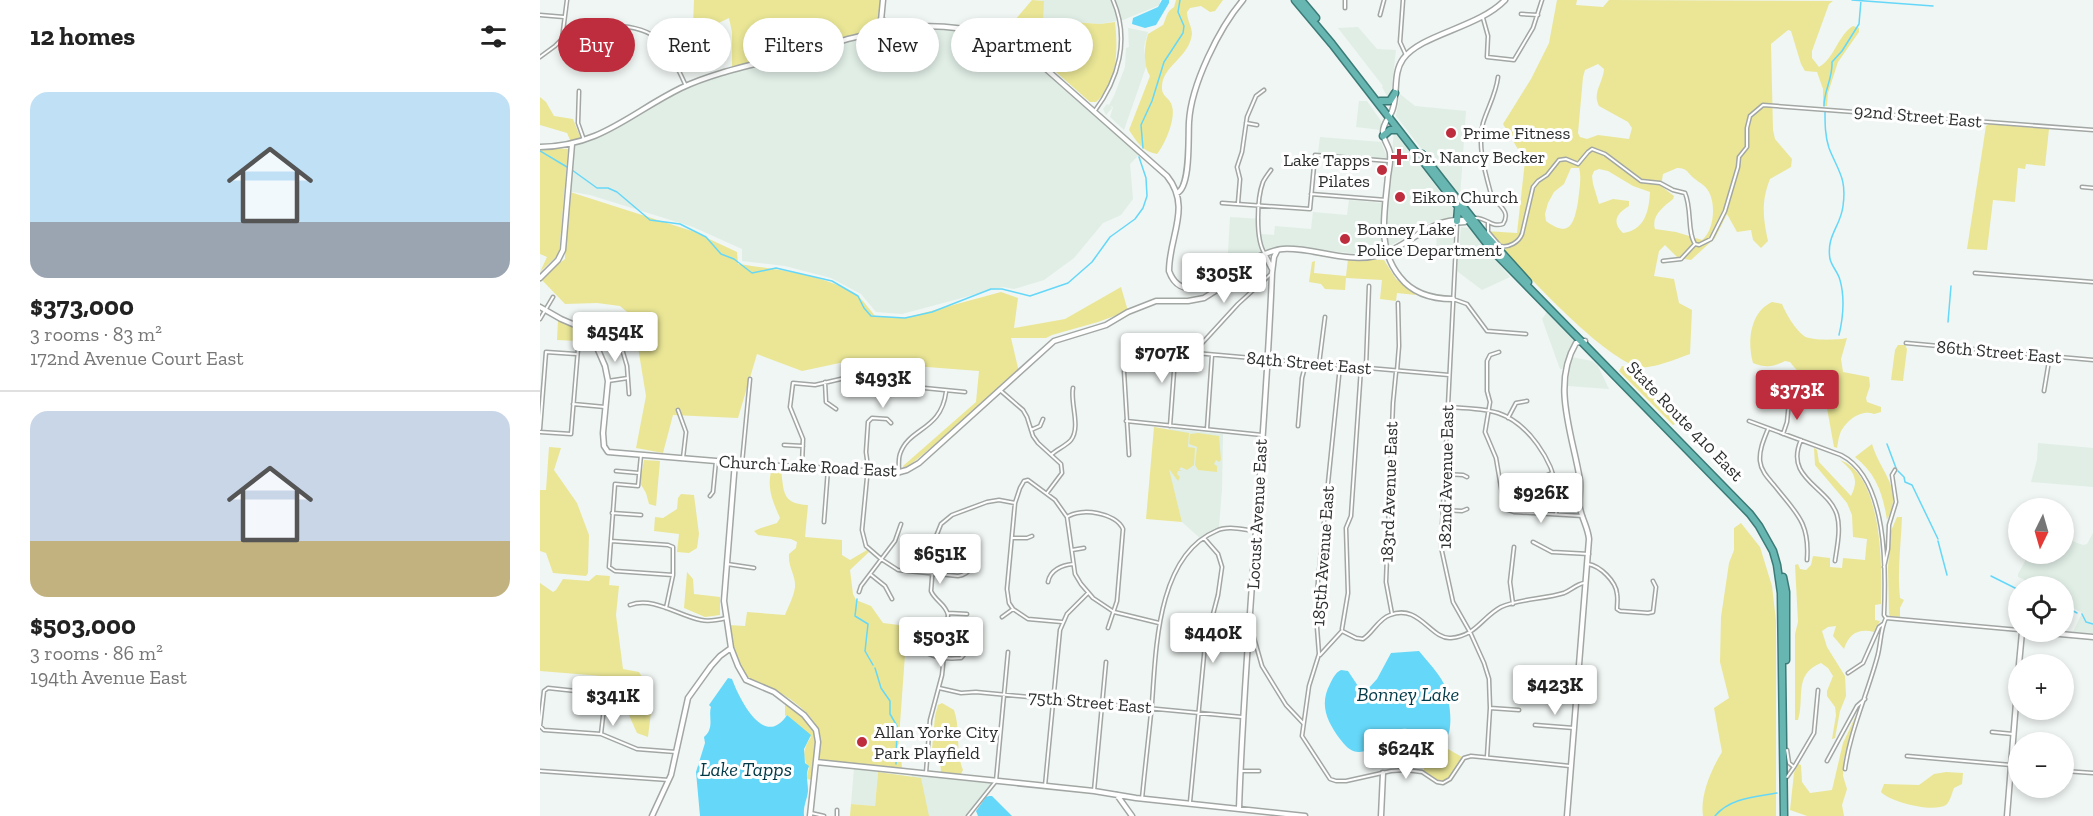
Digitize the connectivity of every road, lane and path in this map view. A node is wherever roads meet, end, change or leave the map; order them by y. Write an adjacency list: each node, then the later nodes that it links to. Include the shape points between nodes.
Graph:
1 (567, 0): 17 (street)
2 (883, 0): 18 (street)
3 (1113, 0): 31 (street, via 1121,31 1119,65)
4 (1243, 0): 45 (street, via 1219,36 1194,97 1185,181)
5 (1295, 0): 32 (highway)
6 (1301, 0): 30 (highway)
7 (1346, 0): 12 (street)
8 (1384, 0): 15 (street)
9 (1403, 0): 22 (street, via 1400,42)
10 (1505, 0): 19 (street)
11 (1542, 0): 16 (street)
12 (1345, 8)
13 (1521, 14): 16 (street)
14 (540, 15): 17 (street)
15 (1380, 15)
16 (1538, 15): 19 (street, via 1514,60 1487,57 1488,36)
17 (564, 17): 23 (street, via 561,42)
18 (881, 18)
19 (1483, 18): 22 (street, via 1424,43)
20 (939, 26): 31 (street, via 1007,40 1023,49)
21 (856, 37): 26 (street)
22 (1406, 56): 29 (street, via 1397,72)
23 (540, 57)
24 (680, 72): 26 (street)
25 (1498, 77): 54 (street, via 1495,96 1483,122 1481,145 1492,197 1506,218 1500,226)
26 (686, 86): 38 (street, via 618,126)
27 (1264, 90): 33 (street, via 1253,100)
28 (579, 91): 38 (street, via 578,123)
29 (1395, 93): 30 (highway, via 1390,101); 32 (street)
30 (1380, 101): 32 (highway)
31 (1094, 111): 45 (street, via 1163,173)
32 (1390, 117): 35 (highway, State Route 410 East); 37 (street, via 1383,127); 52 (highway, State Route 410 East)
33 (1246, 123): 34 (street); 49 (street, via 1237,167)
34 (1257, 125)
35 (1398, 130): 37 (highway); 51 (highway, State Route 410 East)
36 (2093, 130): 55 (street, 92nd Street East, via 1762,105 1749,118 1747,147 1739,157 1725,211 1711,239)
37 (1383, 136): 41 (street)
38 (584, 140): 39 (street)
39 (572, 144): 40 (street); 63 (street, via 563,250)
40 (540, 147)
41 (1389, 161): 46 (street, via 1315,155); 47 (street)
42 (1270, 170): 50 (street, via 1263,183)
43 (2082, 187): 44 (street)
44 (2093, 188)
45 (1178, 193): 62 (street, via 1171,276 1177,285 1195,288)
46 (1311, 194): 47 (street); 50 (street, via 1310,209)
47 (1386, 200): 57 (street)
48 (1222, 203): 49 (street)
49 (1238, 203): 50 (street)
50 (1260, 205): 58 (street, via 1258,236)
51 (1458, 208): 52 (highway, State Route 410 East); 53 (highway)
52 (1470, 219): 53 (street); 54 (street, via 1480,218); 77 (highway, State Route 410 East); 77 (highway, State Route 410 East, via 1491,249)
53 (1457, 222): 57 (street, via 1422,230); 67 (street, 182nd Avenue East)
54 (1488, 223): 55 (street, via 1488,232 1500,246 1518,241 1535,184 1559,160 1578,164 1592,149 1641,181 1660,183 1685,193)
55 (1695, 244): 59 (street, via 1681,259)
56 (1278, 250): 57 (street, via 1362,258); 58 (street); 60 (street, Locust Avenue East)
57 (1387, 252): 67 (street, via 1398,275 1414,290 1429,297)
58 (1265, 254): 60 (street); 62 (street)
59 (1663, 261)
60 (1272, 273): 81 (street); 85 (street, Locust Avenue East)
61 (1975, 273): 64 (street)
62 (1224, 275): 101 (street, Church Lake Road East, via 1224,285 1204,298 1156,301 1106,325 1054,341)
63 (540, 278)
64 (2093, 282)
65 (1369, 286): 91 (street)
66 (553, 297): 70 (street)
67 (1453, 299): 75 (street, via 1467,303 1487,331); 94 (street, 182nd Avenue East)
68 (1398, 303): 93 (street, 183rd Avenue East)
69 (540, 307): 70 (street)
70 (545, 310): 72 (street); 73 (street)
71 (1325, 317): 88 (street)
72 (540, 319)
73 (587, 331): 82 (street); 98 (street, Church Lake Road East)
74 (623, 333): 96 (street)
75 (1526, 334)
76 (1906, 343): 84 (street, 86th Street East)
77 (1580, 344): 156 (street, via 1566,370 1565,412); 234 (highway, State Route 410 East, via 1748,506 1771,538 1786,592); 272 (highway, State Route 410 East, via 1741,504 1773,551 1781,593)
78 (1169, 351): 80 (street, 84th Street East)
79 (1499, 352): 113 (street, via 1487,361)
80 (1177, 353): 81 (street, 84th Street East); 119 (street)
81 (1194, 353): 83 (street, 84th Street East)
82 (577, 354): 95 (street, via 546,352); 108 (street)
83 (1212, 354): 85 (street, 84th Street East); 121 (street)
84 (2054, 357): 86 (street, 86th Street East); 103 (street, via 2049,361)
85 (1267, 359): 87 (street, 84th Street East); 126 (street, Locust Avenue East)
86 (2093, 360)
87 (1306, 363): 88 (street, 84th Street East); 120 (street)
88 (1319, 364): 89 (street, 84th Street East)
89 (1340, 366): 90 (street, 84th Street East); 213 (street, 185th Avenue East, via 1316,614)
90 (1361, 368): 91 (street, 84th Street East); 205 (street, via 1351,516 1346,528 1348,593)
91 (1366, 368): 93 (street, 84th Street East)
92 (1124, 371): 116 (street)
93 (1397, 371): 94 (street, 84th Street East); 195 (street, 183rd Avenue East, via 1386,573)
94 (1449, 375): 110 (street, 182nd Avenue East)
95 (542, 376): 124 (street)
96 (628, 378): 98 (street); 105 (street)
97 (750, 379): 136 (street)
98 (608, 381): 109 (street, Church Lake Road East)
99 (825, 382): 102 (street, via 845,378); 111 (street, via 826,402); 129 (street, via 793,382 791,387 790,410)
100 (1073, 388): 130 (street, via 1073,436)
101 (1000, 389): 123 (street, via 1023,410); 143 (street, Church Lake Road East, via 919,463)
102 (946, 391): 104 (street); 143 (street, via 939,415 904,446)
103 (2044, 391)
104 (965, 392)
105 (629, 394)
106 (1527, 401): 114 (street, via 1516,403)
107 (1789, 402): 125 (street)
108 (573, 404): 109 (street); 124 (street, via 571,434)
109 (605, 407): 131 (street, Church Lake Road East, via 605,448 611,453)
110 (1447, 407): 113 (street); 145 (street, 182nd Avenue East)
111 (836, 409)
112 (678, 410): 133 (street, via 686,432)
113 (1489, 411): 114 (street); 155 (street, via 1486,436 1496,458 1503,502 1514,512)
114 (1508, 417): 144 (street, via 1536,440)
115 (1043, 419): 123 (street, via 1040,426)
116 (1126, 421): 119 (street); 132 (street)
117 (1749, 421): 122 (street)
118 (891, 423): 141 (street, via 887,419 870,419)
119 (1170, 426): 121 (street)
120 (1298, 426)
121 (1207, 429): 126 (street)
122 (1768, 429): 125 (street); 172 (street, via 1760,453 1761,466 1802,520 1808,542)
123 (1031, 430): 130 (street, via 1038,443)
124 (540, 431)
125 (1783, 434): 127 (street)
126 (1262, 435): 160 (street, Locust Avenue East)
127 (1801, 440): 173 (street, via 1799,468 1837,514); 178 (street, via 1841,455 1854,464 1868,483 1882,536)
128 (784, 445): 129 (street)
129 (803, 446): 137 (street)
130 (1052, 454): 148 (street, via 1061,464 1062,473)
131 (641, 455): 133 (street, Church Lake Road East); 142 (street)
132 (1129, 455)
133 (683, 458): 134 (street, Church Lake Road East)
134 (716, 461): 135 (street, Church Lake Road East); 149 (street)
135 (735, 462): 136 (street, Church Lake Road East); 174 (street)
136 (742, 463): 137 (street, Church Lake Road East)
137 (802, 467): 138 (street, Church Lake Road East)
138 (828, 469): 141 (street, Church Lake Road East); 158 (street)
139 (1895, 470): 178 (street, via 1892,475 1896,502)
140 (616, 471): 142 (street)
141 (868, 471): 143 (street, Church Lake Road East); 171 (street, via 862,535 868,549)
142 (639, 472): 153 (street, via 638,486 615,484)
143 (899, 473)
144 (1552, 473): 147 (street); 155 (street, via 1557,491)
145 (1445, 474): 146 (street); 152 (street, 182nd Avenue East)
146 (1467, 477)
147 (1543, 477)
148 (1047, 493): 150 (street, via 1024,481); 157 (street)
149 (710, 496)
150 (1015, 503): 162 (street); 180 (street, via 987,502 952,515 942,523 936,534)
151 (1467, 509): 152 (street)
152 (1442, 510): 206 (street, 182nd Avenue East, via 1441,547 1453,602)
153 (612, 513): 154 (street); 164 (street)
154 (641, 515)
155 (1556, 515): 156 (street)
156 (1583, 516): 170 (street, via 1589,534)
157 (1067, 517): 169 (street); 193 (street, via 1077,512 1100,514 1120,522 1123,538)
158 (824, 522)
159 (901, 524): 171 (street)
160 (1256, 531): 163 (street, via 1225,528); 201 (street, Locust Avenue East)
161 (1032, 536): 162 (street)
162 (1012, 538): 191 (street, via 1007,589)
163 (1204, 538): 200 (street, via 1178,567); 226 (street, via 1218,554 1222,567 1206,639)
164 (611, 541): 181 (street, via 672,546); 181 (street, via 611,569)
165 (1533, 542): 170 (street, via 1552,552)
166 (1514, 547): 188 (street, via 1510,582)
167 (1084, 548): 169 (street)
168 (975, 549): 180 (street, via 971,569 965,575)
169 (1072, 550): 175 (street)
170 (1589, 554): 176 (street)
171 (881, 559): 179 (street); 180 (street, via 898,570)
172 (1807, 560)
173 (1835, 561)
174 (727, 564): 177 (street); 197 (street)
175 (1073, 564): 183 (street, via 1060,567); 186 (street, via 1077,578)
176 (1588, 564): 182 (street, via 1599,567 1615,588 1620,611 1653,612); 184 (street)
177 (754, 568)
178 (1884, 570): 198 (street)
179 (870, 574): 185 (street); 187 (street, via 885,586)
180 (932, 574): 192 (street, via 932,593)
181 (673, 575): 190 (street)
182 (1653, 581)
183 (1048, 582)
184 (1586, 583): 188 (street, via 1558,595); 230 (street)
185 (859, 592)
186 (1089, 593): 193 (street); 199 (street)
187 (892, 599)
188 (1513, 604): 206 (street, via 1500,608)
189 (630, 605): 190 (street)
190 (666, 608): 197 (street, via 703,621)
191 (1012, 609): 196 (street); 199 (street, via 1028,619)
192 (948, 612): 194 (street); 214 (street)
193 (1114, 612): 200 (street); 203 (street)
194 (967, 614)
195 (1392, 614): 205 (street, via 1364,638); 206 (street, via 1412,614 1447,638)
196 (1002, 617)
197 (726, 618): 210 (street)
198 (1886, 618): 202 (street); 204 (street)
199 (1062, 622): 220 (street)
200 (1159, 623): 223 (street)
201 (1250, 624): 227 (street, Locust Avenue East); 228 (street, via 1262,666 1286,705)
202 (1883, 624): 216 (street, via 1863,663); 221 (street)
203 (1108, 628)
204 (2008, 630)
205 (1342, 631): 213 (street)
206 (1470, 632): 224 (street, 182nd Avenue East, via 1487,671)
207 (2074, 635): 208 (street)
208 (2093, 637)
209 (923, 647): 214 (street, via 929,655)
210 (730, 648): 235 (street, via 690,694); 239 (street, via 747,680 776,693 812,723 818,736)
211 (967, 651): 214 (street, via 961,658)
212 (1008, 652): 219 (street)
213 (1318, 657): 228 (street, 185th Avenue East)
214 (943, 658): 217 (street)
215 (1106, 662): 222 (street)
216 (1848, 674)
217 (939, 688): 219 (street, 75th Street East); 248 (street, via 930,720)
218 (1818, 690): 242 (street, via 1814,733)
219 (1004, 694): 220 (street, 75th Street East); 253 (street)
220 (1053, 699): 222 (street, 75th Street East); 254 (street)
221 (1865, 699): 238 (street, via 1857,706); 243 (street)
222 (1102, 703): 223 (street, 75th Street East); 255 (street)
223 (1151, 708): 226 (street, 75th Street East); 258 (street)
224 (1490, 708): 225 (street); 237 (street, 182nd Avenue East)
225 (1519, 710)
226 (1199, 712): 227 (street, 75th Street East); 259 (street)
227 (1242, 717): 245 (street, Locust Avenue East)
228 (1303, 723): 249 (street, 185th Avenue East, via 1304,740 1332,780)
229 (1535, 725): 230 (street)
230 (1574, 728): 240 (street)
231 (1992, 732): 233 (street)
232 (601, 734): 232 (street, via 604,694 545,689 542,729); 235 (street, via 637,749)
233 (2008, 734)
234 (1787, 750): 242 (street, via 1789,763); 251 (highway, State Route 410 East)
235 (676, 752): 252 (street)
236 (1907, 756): 241 (street)
237 (1487, 758): 240 (street); 249 (street, via 1466,758 1443,783 1419,771)
238 (1827, 761)
239 (816, 762): 248 (street); 262 (street)
240 (1570, 766): 271 (street)
241 (2008, 766)
242 (1794, 767): 251 (street)
243 (1845, 770)
244 (540, 771): 252 (street)
245 (1240, 771): 246 (street); 260 (street, Locust Avenue East)
246 (1259, 771)
247 (2074, 772): 250 (street)
248 (926, 773): 253 (street)
249 (1383, 773): 270 (street)
250 (2093, 773)
251 (1787, 777): 272 (highway, State Route 410 East)
252 (669, 780): 263 (street)
253 (996, 781): 254 (street); 266 (street)
254 (1045, 786): 255 (street)
255 (1094, 791): 256 (street)
256 (1117, 795): 258 (street); 267 (street)
257 (2008, 798): 273 (street)
258 (1142, 799): 259 (street)
259 (1190, 804): 260 (street)
260 (1239, 809): 268 (street, Locust Avenue East); 269 (street)
261 (837, 810): 265 (street)
262 (811, 814): 264 (street)
263 (652, 816)
264 (824, 816)
265 (837, 816)
266 (968, 816)
267 (1132, 816)
268 (1238, 816)
269 (1305, 816)
270 (1381, 816)
271 (1567, 816)
272 (1786, 816)
273 (2007, 816)

